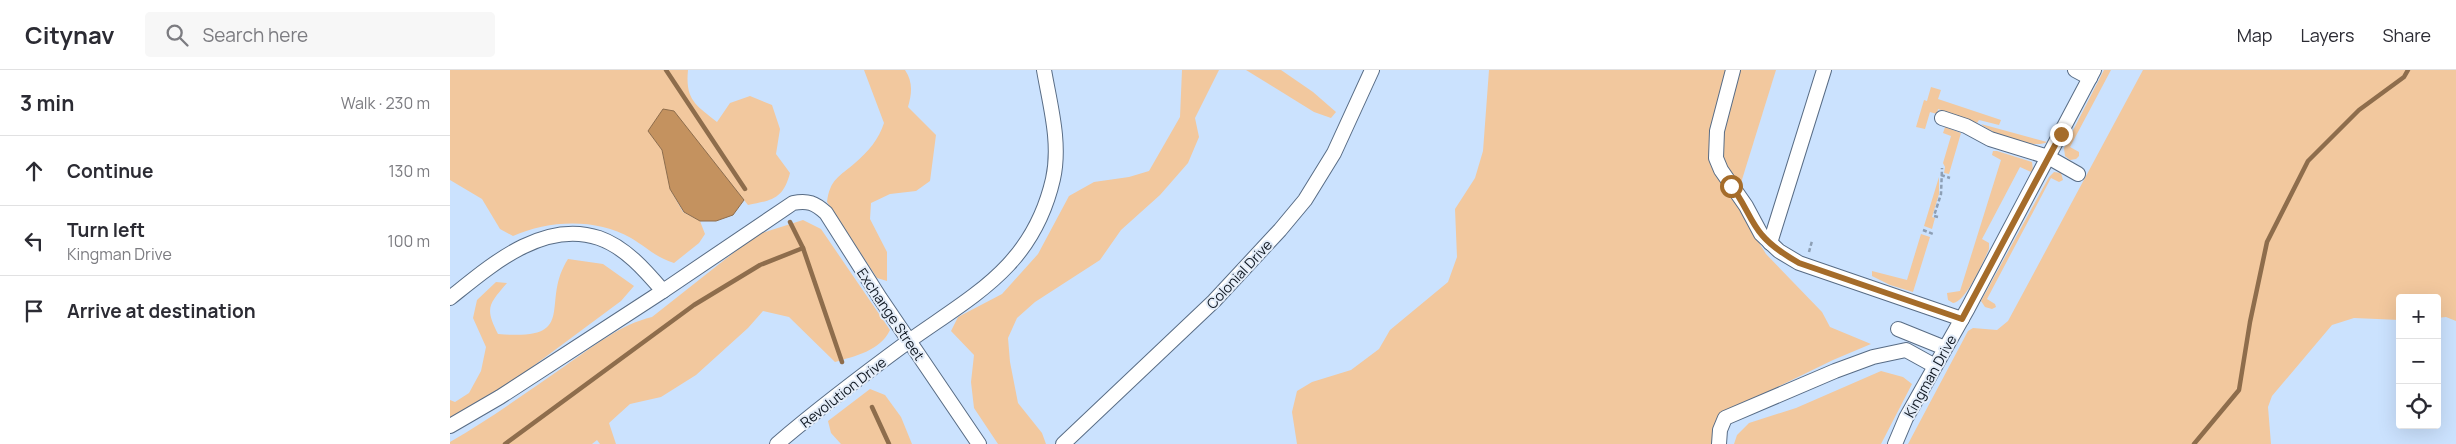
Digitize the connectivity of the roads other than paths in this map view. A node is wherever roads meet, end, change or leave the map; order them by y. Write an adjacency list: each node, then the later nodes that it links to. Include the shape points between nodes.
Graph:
1 (1044, 70): 15 (street, Revolution Drive, via 1056,150 1053,178 1042,213 1010,266 980,293)
2 (1372, 70): 21 (street, Colonial Drive, via 1334,153 1305,200 1286,223 1214,301)
3 (1733, 70): 10 (street, via 1716,131 1716,158 1760,234)
4 (1824, 70): 10 (street)
5 (2075, 70): 6 (street)
6 (2092, 74): 8 (street, Kingman Drive)
7 (1942, 118): 8 (street, via 1990,139)
8 (2048, 158): 9 (street); 13 (street, Kingman Drive)
9 (2078, 174)
10 (1770, 243): 13 (street, via 1808,267)
11 (663, 291): 12 (street, via 625,253 598,238 576,234 535,241 488,267); 15 (street, Exchange Street, via 793,203 806,201 816,204 826,213); 18 (street)
12 (450, 298)
13 (1962, 319): 16 (street, Kingman Drive)
14 (1898, 329): 16 (street)
15 (909, 341): 19 (street, Revolution Drive); 20 (street, Exchange Street)
16 (1945, 348): 17 (street, Kingman Drive)
17 (1935, 366): 22 (street, via 1906,350 1835,371 1725,418); 23 (street, Kingman Drive)
18 (450, 426)
19 (777, 444)
20 (979, 444)
21 (1063, 444)
22 (1719, 444)
23 (1895, 444)

